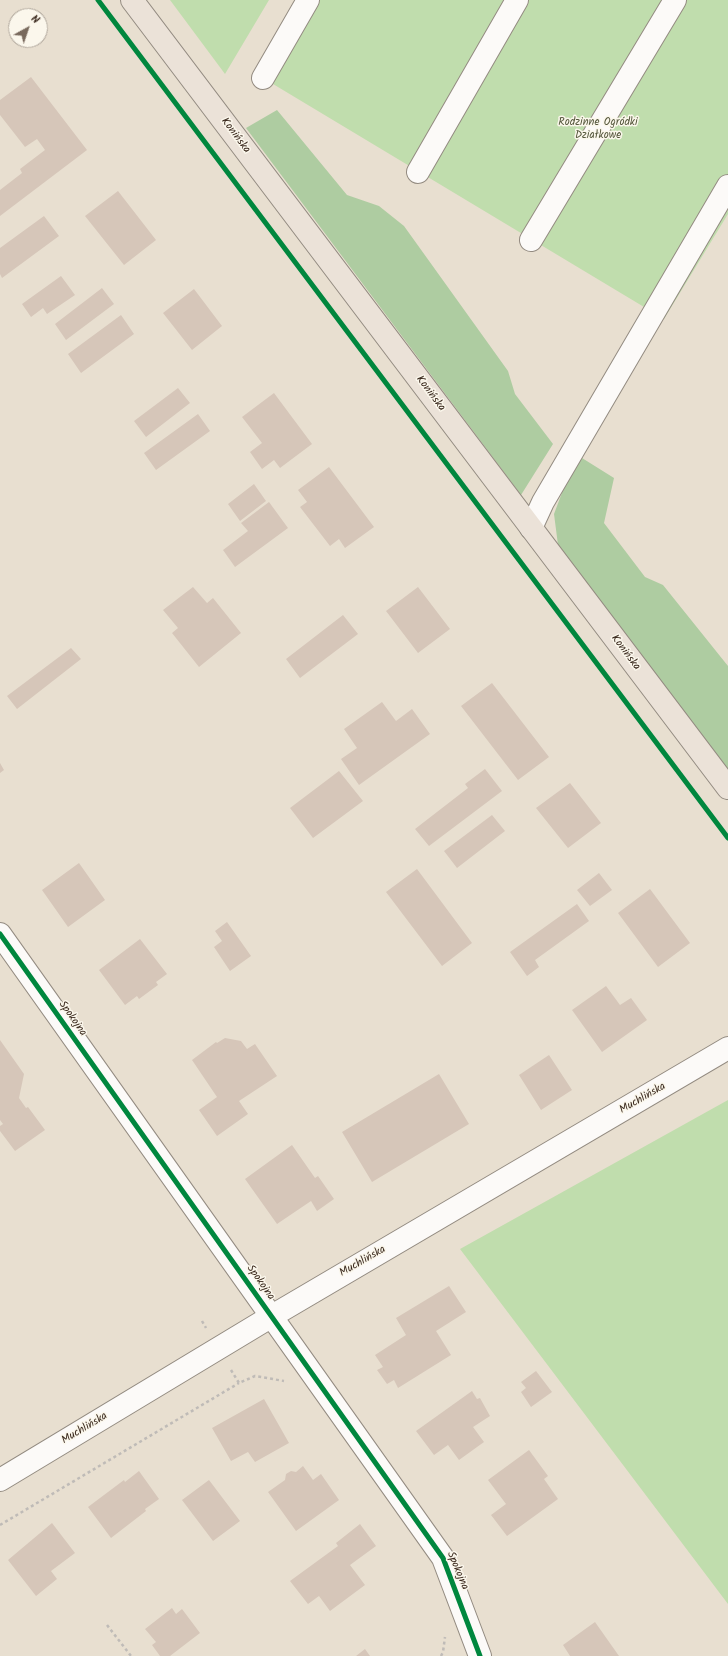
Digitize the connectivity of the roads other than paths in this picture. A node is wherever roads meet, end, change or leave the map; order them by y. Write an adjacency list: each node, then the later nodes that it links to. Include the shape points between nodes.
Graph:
1 (132, 0): 9 (main road, Konińska)
2 (308, 0): 5 (street)
3 (517, 0): 6 (street)
4 (675, 0): 8 (street)
5 (263, 78)
6 (418, 172)
7 (728, 186): 9 (street, via 543,502)
8 (531, 240)
9 (531, 528): 10 (main road, Konińska)
10 (728, 788)
11 (0, 934): 13 (street, Spokojna)
12 (728, 1048): 13 (street, Muchlińska)
13 (272, 1316): 14 (street, Muchlińska); 15 (street, Spokojna, via 443,1558)
14 (0, 1480)
15 (480, 1656)

